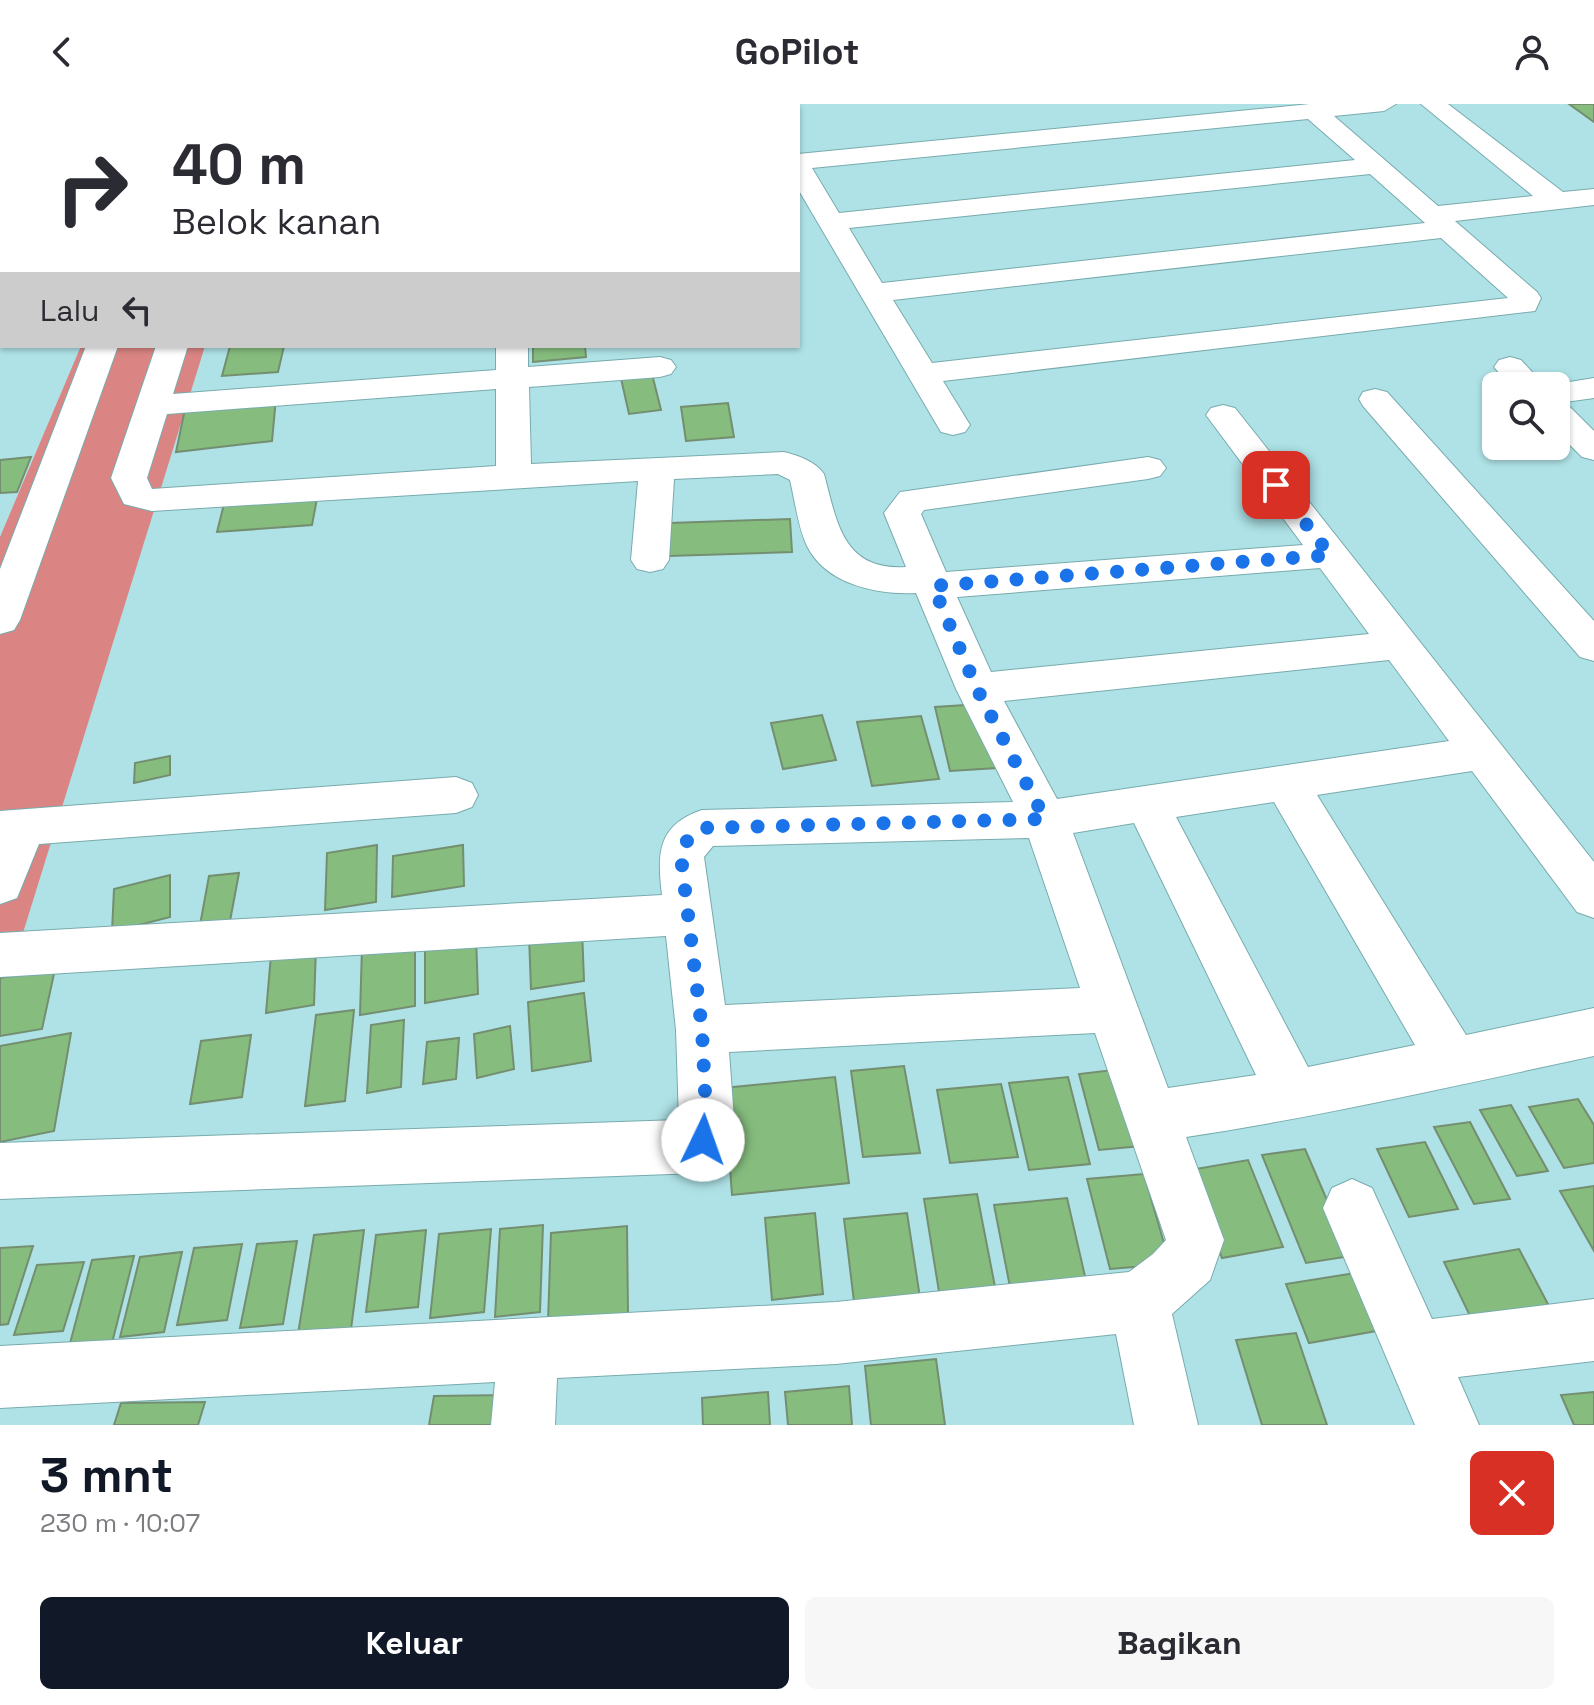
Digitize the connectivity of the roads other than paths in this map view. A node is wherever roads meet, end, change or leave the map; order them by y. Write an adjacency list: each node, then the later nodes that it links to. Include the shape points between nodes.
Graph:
1 (1384, 104): 4 (street)
2 (1433, 104): 11 (street)
3 (1213, 113): 4 (street); 5 (street)
4 (1316, 113): 7 (street)
5 (1088, 134): 6 (street); 9 (street)
6 (800, 164)
7 (1377, 166): 9 (street); 13 (street)
8 (800, 168): 12 (street)
9 (1134, 191): 12 (street)
10 (1594, 197): 11 (street)
11 (1557, 201): 13 (street)
12 (830, 222): 14 (street)
13 (1441, 222): 14 (street); 19 (street, via 1526,298 1524,305)
14 (872, 293): 19 (street)
15 (101, 348): 35 (street)
16 (171, 348): 24 (street)
17 (512, 348): 20 (street)
18 (660, 367): 20 (street)
19 (920, 374): 26 (street)
20 (512, 380): 24 (street); 31 (street)
21 (1594, 388): 22 (street)
22 (1570, 391)
23 (1375, 399): 37 (street)
24 (153, 405): 31 (street, via 129,478 137,496 152,500)
25 (1223, 415): 32 (street)
26 (953, 425)
27 (1570, 426): 28 (street)
28 (1594, 450)
29 (657, 468): 31 (street); 33 (street); 34 (street, via 795,466 806,474 825,545 849,566 892,581)
30 (1148, 468): 34 (street, via 913,500 902,513)
31 (514, 476)
32 (1330, 555): 34 (street); 36 (street)
33 (650, 560)
34 (932, 583): 38 (street)
35 (0, 620)
36 (1397, 645): 38 (street); 39 (street)
37 (1594, 647)
38 (977, 689): 43 (street)
39 (1481, 753): 40 (street); 45 (street)
40 (1286, 783): 42 (street); 52 (street)
41 (456, 795): 44 (street)
42 (1147, 804): 43 (street); 53 (street)
43 (1045, 819): 47 (street, via 702,828 687,841 681,857); 49 (street)
44 (9, 828): 46 (street)
45 (1585, 874)
46 (0, 884)
47 (688, 914): 48 (street); 50 (street)
48 (0, 955)
49 (1114, 1009): 50 (street); 54 (street)
50 (702, 1030): 55 (street, via 707,1133 698,1146)
51 (1594, 1032): 52 (street)
52 (1455, 1064): 53 (street)
53 (1294, 1095): 54 (street)
54 (1152, 1116): 57 (street, via 1195,1253)
55 (0, 1171)
56 (1352, 1208): 60 (street)
57 (1139, 1301): 59 (street, via 836,1333); 63 (street)
58 (1594, 1330): 60 (street)
59 (528, 1348): 61 (street); 62 (street)
60 (1413, 1352): 64 (street)
61 (0, 1377)
62 (523, 1425)
63 (1166, 1425)
64 (1447, 1425)

